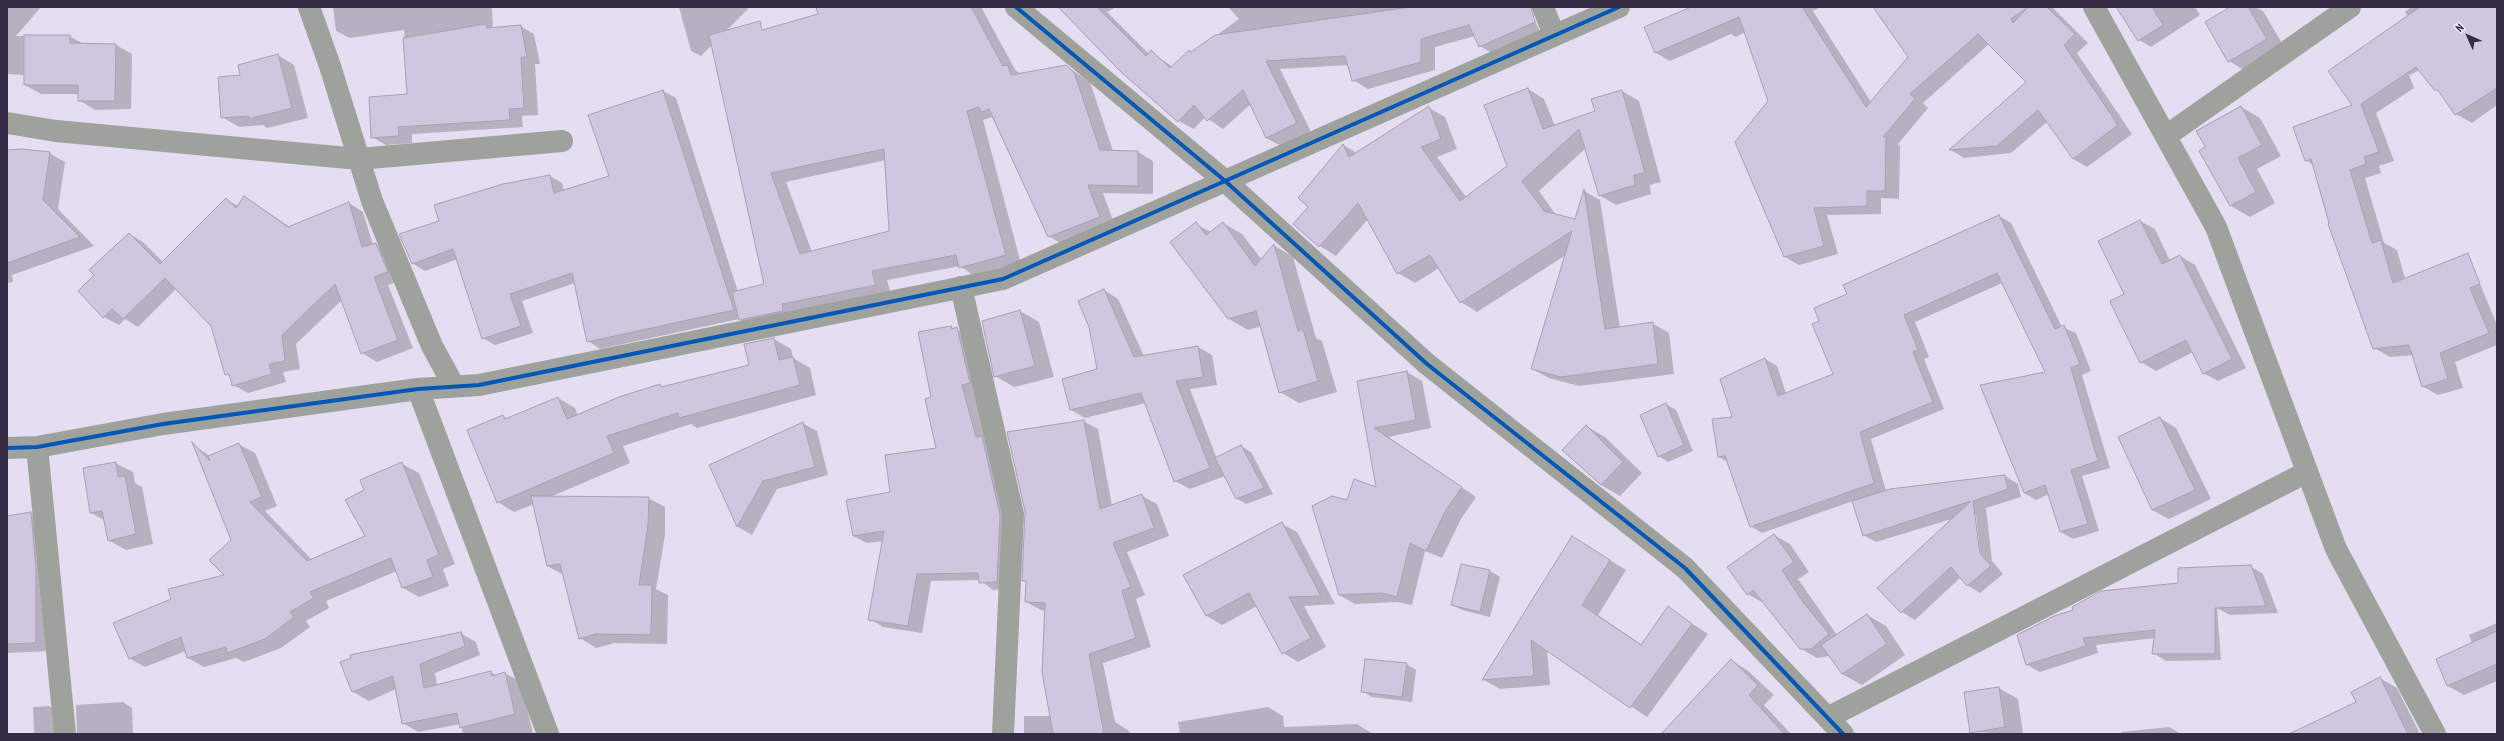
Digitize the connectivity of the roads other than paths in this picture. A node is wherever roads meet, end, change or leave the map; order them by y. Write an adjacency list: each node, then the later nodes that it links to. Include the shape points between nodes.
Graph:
1 (309, 7): 11 (street)
2 (1016, 7): 12 (street)
3 (1543, 7): 7 (street)
4 (1619, 7): 7 (street)
5 (2094, 7): 9 (street)
6 (2350, 7): 9 (street)
7 (1554, 35): 12 (street)
8 (7, 123): 11 (street, via 56,131)
9 (2166, 136): 18 (street, via 2216,227)
10 (562, 141): 11 (street)
11 (359, 159): 14 (street, via 372,201 432,346)
12 (1224, 180): 13 (street, via 1003,279); 19 (street, via 1428,364 1686,568)
13 (961, 287): 14 (street, via 487,383); 22 (street, via 1013,514)
14 (454, 386): 15 (street)
15 (418, 389): 16 (street, via 163,424); 21 (street)
16 (37, 447): 17 (street); 20 (street)
17 (7, 448)
18 (2307, 472): 19 (street); 24 (street, via 2336,549)
19 (1829, 717): 23 (street)
20 (65, 734)
21 (548, 734)
22 (1003, 734)
23 (1843, 734)
24 (2435, 734)

